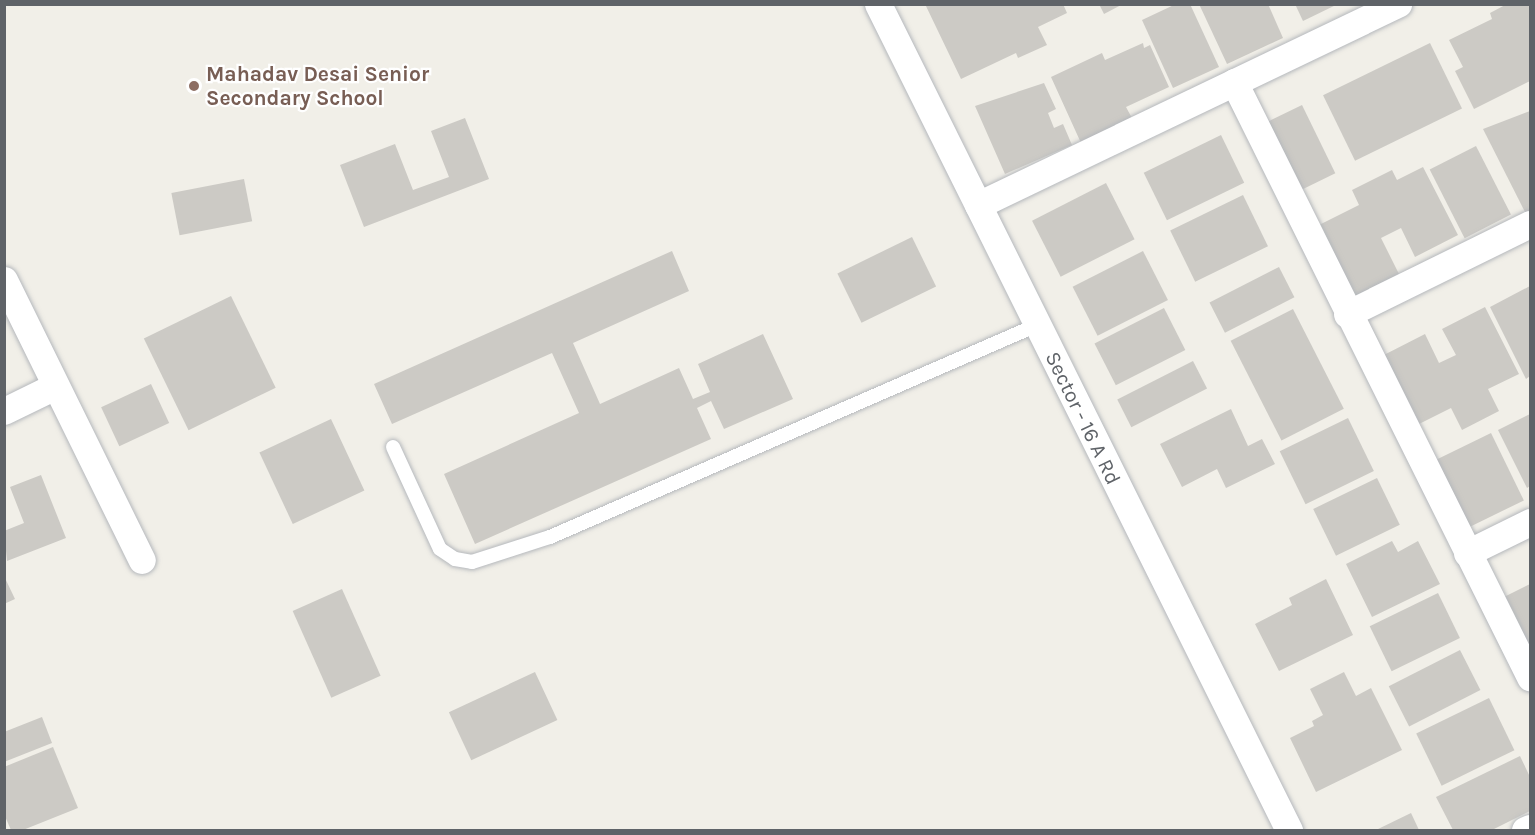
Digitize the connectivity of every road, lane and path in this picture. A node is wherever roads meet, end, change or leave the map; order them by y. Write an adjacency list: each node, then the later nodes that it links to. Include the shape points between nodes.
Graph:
1 (878, 4): 4 (street, Sector - 16 A Rd)
2 (1398, 4): 3 (street)
3 (1234, 82): 4 (street); 7 (street)
4 (978, 206): 8 (street, Sector - 16 A Rd)
5 (1530, 224): 7 (street)
6 (4, 280): 9 (street)
7 (1347, 314): 13 (street)
8 (1037, 325): 11 (lane, via 593,518 497,557 472,562 455,559 440,549); 17 (street, Sector - 16 A Rd)
9 (53, 387): 10 (street); 14 (street)
10 (4, 411)
11 (393, 447)
12 (1530, 522): 13 (street)
13 (1467, 553): 15 (street)
14 (142, 560)
15 (1530, 678)
16 (1530, 828): 18 (street)
17 (1289, 831)
18 (1525, 831)

